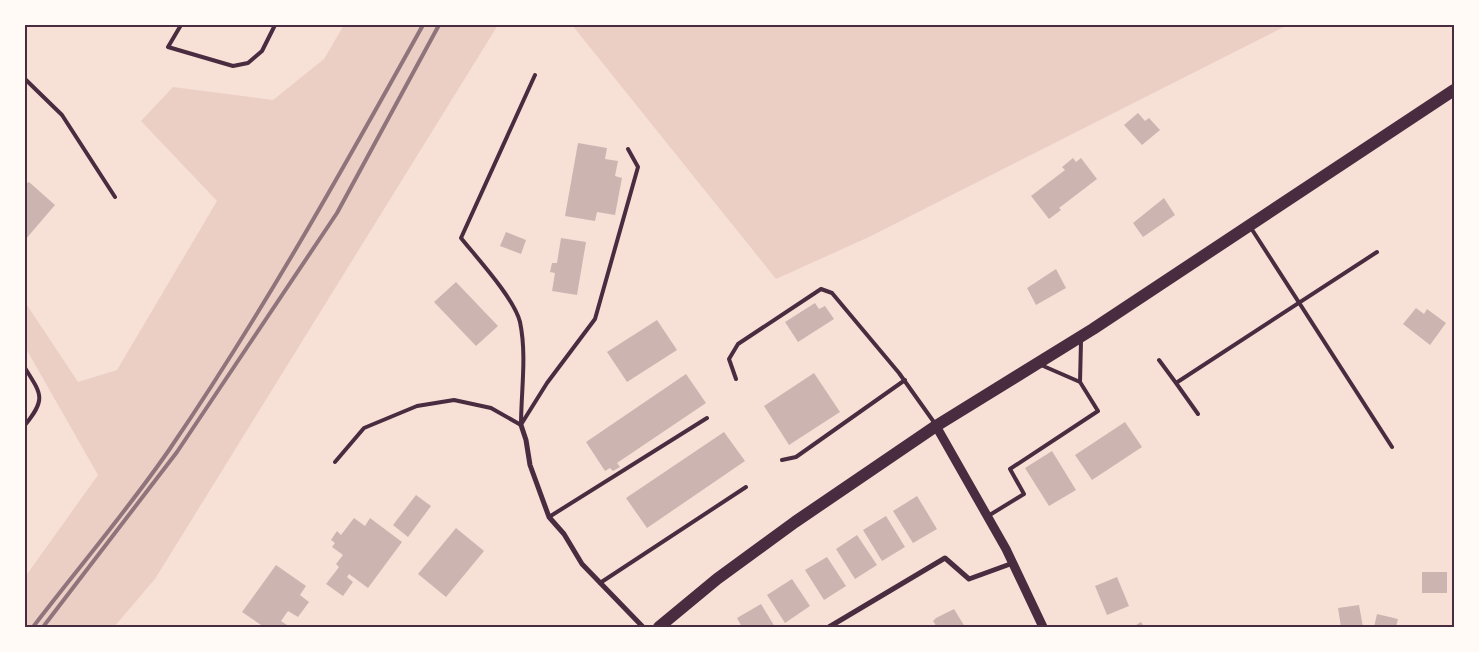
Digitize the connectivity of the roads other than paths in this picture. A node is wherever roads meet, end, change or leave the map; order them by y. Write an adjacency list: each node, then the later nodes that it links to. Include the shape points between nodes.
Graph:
1 (181, 25): 2 (lane, via 168,48 233,66 248,63 262,51)
2 (275, 25)
3 (535, 74): 22 (lane, via 461,238 495,278 519,320 523,346)
4 (25, 79): 7 (lane, via 62,115)
5 (1454, 90): 8 (main road)
6 (628, 149): 22 (lane, via 638,167 595,319)
7 (115, 197)
8 (1250, 226): 10 (lane); 11 (main road)
9 (1377, 252): 10 (lane)
10 (1300, 304): 18 (lane); 24 (lane)
11 (1082, 336): 13 (main road); 17 (lane)
12 (1159, 360): 18 (lane)
13 (1038, 364): 17 (lane); 23 (main road)
14 (25, 368): 21 (lane, via 40,391 39,408)
15 (736, 379): 16 (lane, via 730,359 738,344 821,289 832,293)
16 (905, 380): 23 (lane); 25 (lane, via 796,457)
17 (1080, 382): 28 (lane, via 1098,411 1010,469 1024,494)
18 (1176, 383): 19 (lane)
19 (1198, 414)
20 (707, 418): 29 (lane)
21 (25, 425)
22 (520, 425): 26 (lane, via 491,408 454,400 417,406 364,428); 29 (street, via 530,465)
23 (936, 426): 28 (street); 33 (main road, via 795,522 717,579)
24 (1392, 447)
25 (782, 460)
26 (335, 462)
27 (746, 487): 31 (lane)
28 (988, 516): 30 (street)
29 (550, 517): 31 (street, via 582,564)
30 (1013, 562): 34 (street, via 969,579 945,558); 35 (street)
31 (600, 583): 32 (street)
32 (643, 627)
33 (659, 627)
34 (828, 627)
35 (1043, 627)

